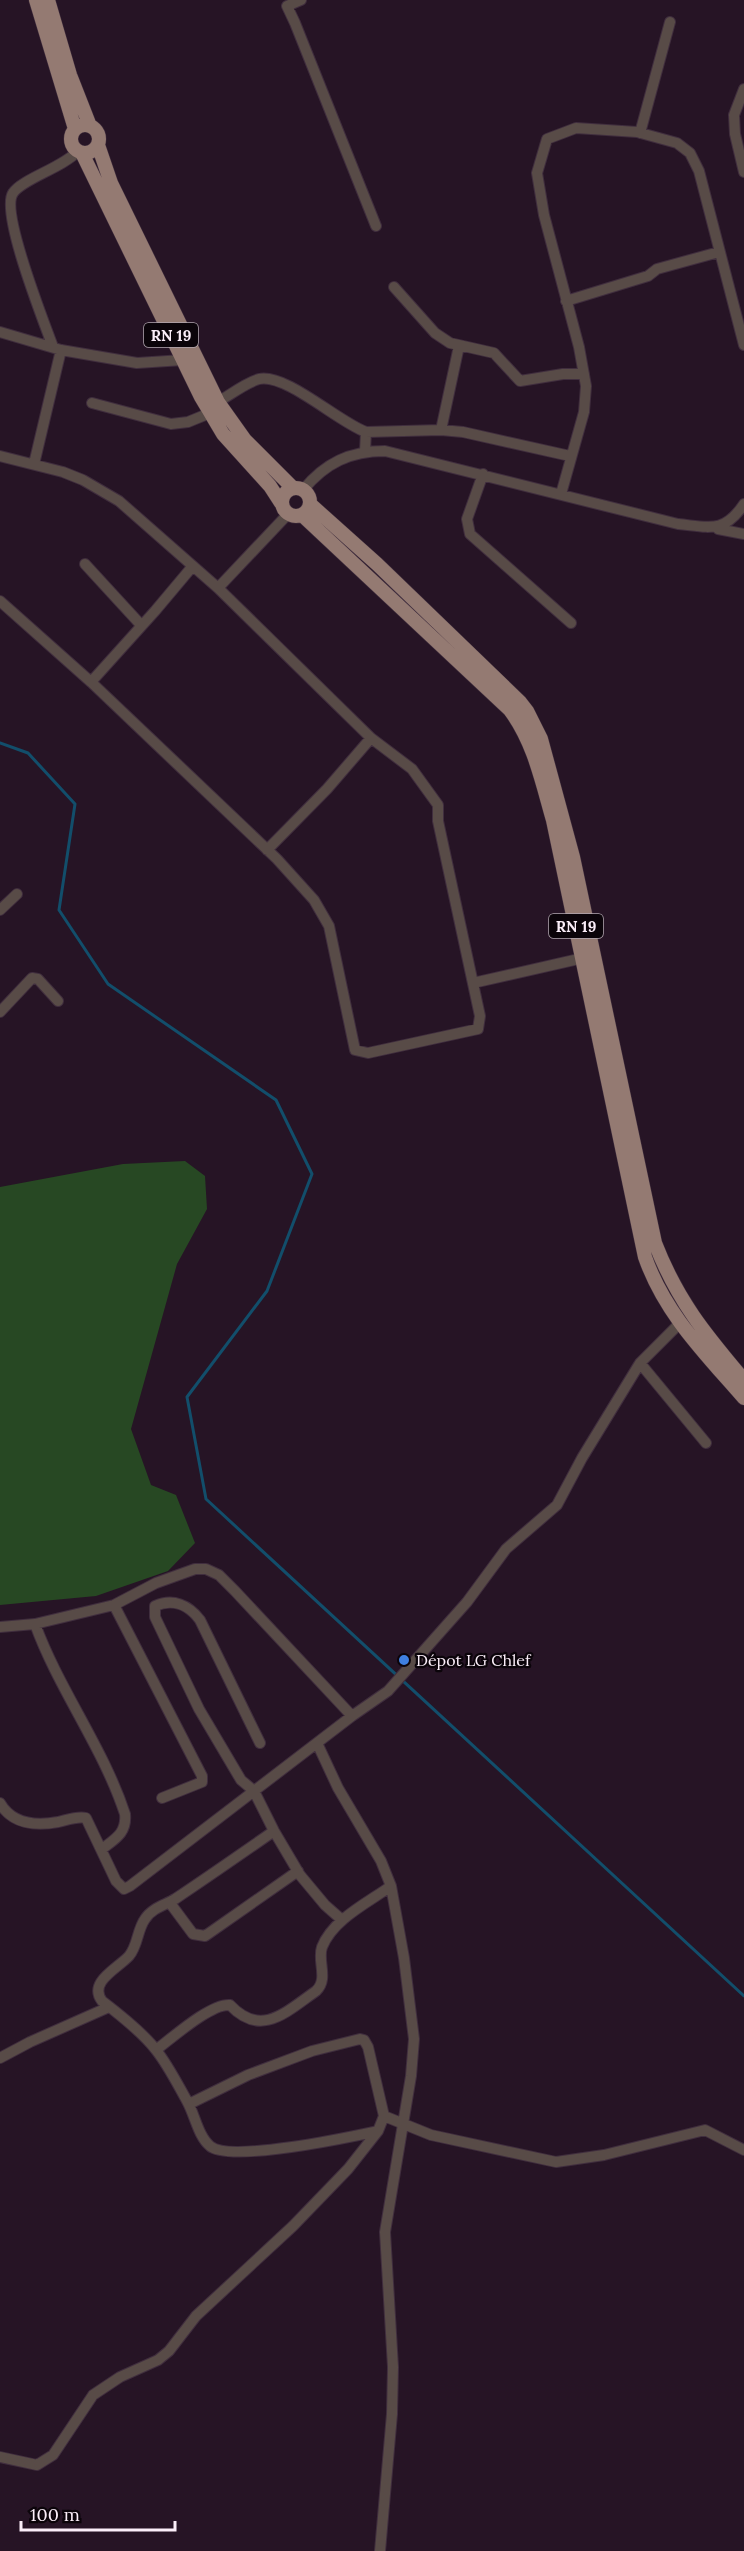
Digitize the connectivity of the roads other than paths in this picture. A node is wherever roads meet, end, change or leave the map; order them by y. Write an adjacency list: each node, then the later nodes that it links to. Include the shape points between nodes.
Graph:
1 (36, 0): 8 (main road)
2 (48, 0): 7 (main road)
3 (301, 0): 4 (street)
4 (286, 3): 13 (street)
5 (670, 22): 9 (street)
6 (744, 89): 12 (street, via 734,115)
7 (90, 126): 8 (main road); 10 (main road, via 99,135)
8 (75, 129): 11 (main road, via 71,140)
9 (640, 133): 14 (street, via 677,143 690,153 699,171); 16 (street, via 576,128 547,139 537,173)
10 (98, 145): 11 (main road, via 92,152); 24 (main road, RN 19, via 111,183)
11 (80, 152): 20 (street, via 13,192 9,201 12,224); 21 (main road, RN 19)
12 (744, 172)
13 (376, 226)
14 (718, 252): 16 (street); 18 (street)
15 (394, 287): 19 (street, via 427,326)
16 (566, 301): 22 (street)
17 (0, 332): 20 (street)
18 (744, 345)
19 (459, 346): 22 (street, via 494,353 520,381); 25 (street)
20 (57, 348): 21 (street, via 137,363); 30 (street)
21 (183, 360): 24 (main road, RN 19)
22 (584, 374): 29 (street, via 584,412)
23 (92, 404): 24 (street, via 171,424 188,422)
24 (214, 407): 26 (street, via 255,380 274,379); 32 (main road, RN 19); 35 (main road, RN 19, via 234,448)
25 (441, 430): 26 (street); 29 (street)
26 (366, 432): 27 (street)
27 (365, 451): 31 (street, via 385,451); 32 (street, via 344,456)
28 (0, 456): 30 (street)
29 (570, 456): 33 (street)
30 (34, 464): 39 (street, via 83,480 119,501)
31 (483, 474): 33 (street); 42 (street, via 468,519 470,534)
32 (298, 489): 35 (main road, via 309,498); 35 (main road, via 285,492)
33 (561, 494): 36 (street, via 678,524)
34 (744, 504): 36 (street, via 726,524)
35 (296, 509): 40 (street); 49 (main road, RN 19, via 377,564 527,711 547,757 573,857)
36 (715, 528): 37 (street)
37 (744, 534)
38 (85, 564): 43 (street)
39 (192, 567): 40 (street); 43 (street)
40 (218, 588): 45 (street)
41 (0, 601): 44 (street)
42 (571, 623)
43 (141, 625): 44 (street)
44 (91, 682): 46 (street)
45 (371, 738): 46 (street); 50 (street, via 412,769 438,805 438,821)
46 (267, 850): 50 (street, via 314,900 329,926 355,1050 368,1053 478,1029 480,1016)
47 (17, 894): 48 (street)
48 (0, 910)
49 (587, 958): 50 (street); 53 (main road, RN 19)
50 (473, 983)
51 (58, 1001): 52 (street, via 32,978)
52 (0, 1012)
53 (649, 1246): 54 (main road, RN 19); 55 (main road, RN 19, via 651,1274)
54 (682, 1301): 55 (main road); 56 (main road, RN 19)
55 (668, 1308): 56 (main road, RN 19)
56 (687, 1326): 57 (street); 58 (main road, RN 19); 59 (main road, RN 19)
57 (640, 1363): 60 (street); 64 (street, via 557,1505 506,1549 467,1602 388,1691)
58 (744, 1380)
59 (744, 1398)
60 (706, 1443)
61 (114, 1605): 62 (street); 64 (street, via 156,1583 195,1569 219,1575); 68 (street, via 202,1776 202,1782)
62 (35, 1624): 63 (street); 71 (street, via 46,1654 102,1757 125,1815 123,1831)
63 (0, 1628)
64 (352, 1716): 66 (street)
65 (260, 1743): 67 (street, via 194,1611 171,1602 155,1606 155,1617 199,1709 241,1779)
66 (317, 1743): 67 (street); 73 (street)
67 (254, 1791): 70 (street); 71 (street, via 127,1888 116,1881)
68 (162, 1798)
69 (0, 1803): 71 (street, via 9,1816 21,1821 86,1818)
70 (274, 1831): 72 (street); 74 (street)
71 (102, 1849)
72 (298, 1871): 74 (street, via 205,1936 193,1934); 75 (street)
73 (391, 1886): 75 (street); 81 (street, via 414,2039)
74 (170, 1903): 76 (street, via 144,1920 132,1953 99,1984 98,1996)
75 (342, 1920): 77 (street, via 322,1948 322,1979 316,1991 268,2021 249,2020 230,2005 221,2005)
76 (109, 2007): 77 (street); 78 (street)
77 (156, 2050): 79 (street)
78 (0, 2058)
79 (189, 2103): 80 (street, via 248,2075 360,2039 368,2047); 82 (street, via 209,2146 224,2152 325,2143)
80 (384, 2116): 81 (street); 82 (street)
81 (402, 2124): 83 (street, via 471,2145 556,2162 604,2155 705,2130); 85 (street, via 385,2232 393,2367)
82 (378, 2131): 84 (street, via 293,2226 196,2316 169,2351 93,2395 53,2455 37,2465)
83 (744, 2150)
84 (0, 2457)
85 (380, 2551)

